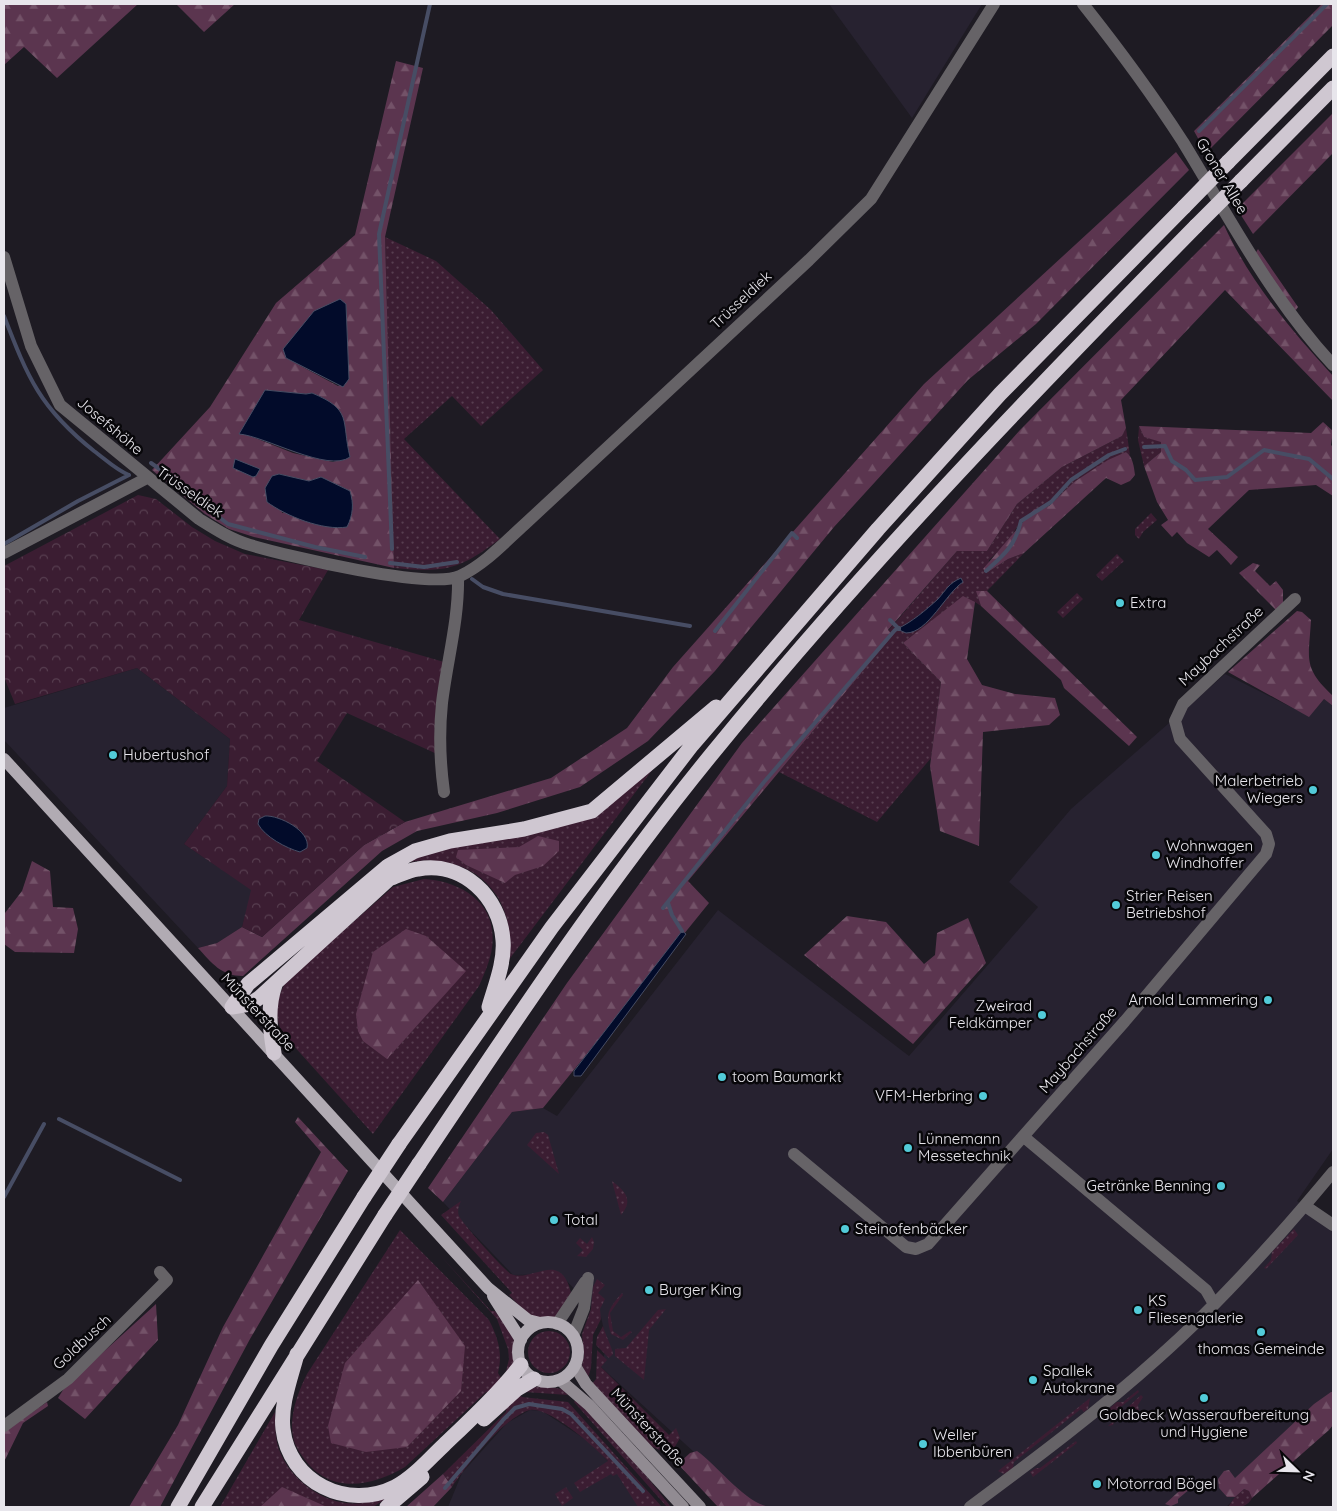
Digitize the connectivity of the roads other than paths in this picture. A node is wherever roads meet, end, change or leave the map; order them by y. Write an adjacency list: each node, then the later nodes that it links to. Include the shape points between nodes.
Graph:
1 (994, 4): 9 (street, Trüsseldiek, via 871,199 525,524 486,559)
2 (1082, 4): 6 (street, Groner Allee, via 1130,63 1275,293)
3 (1333, 56): 11 (highway, bridge, via 1000,394)
4 (1333, 88): 30 (highway, bridge, via 1018,408 804,644 710,757 555,964 385,1215)
5 (4, 257): 7 (street, Josefshöhe, via 31,346 60,405)
6 (1333, 365)
7 (147, 478): 8 (street, Trüsseldiek); 9 (street, Trüsseldiek, via 219,532 250,545 351,568 424,580)
8 (4, 553)
9 (458, 577): 13 (street, via 458,598 442,704)
10 (1295, 599): 18 (street, Maybachstraße, via 1183,704 1175,721 1180,739 1266,834 1269,844 1266,854)
11 (740, 688): 15 (highway, via 592,811 416,851 388,866 248,984); 16 (highway, via 610,851)
12 (4, 760): 15 (main road, Münsterstraße)
13 (444, 792)
14 (275, 983): 15 (highway, via 250,1004); 16 (highway, via 389,879 417,869 453,871 475,883 489,898 498,917 503,941); 17 (highway, via 269,1018)
15 (232, 1007): 17 (main road, Münsterstraße)
16 (487, 1018): 36 (highway, bridge, via 364,1197 271,1346)
17 (274, 1053): 24 (main road, Münsterstraße)
18 (1024, 1137): 19 (street, Maybachstraße, via 928,1244 916,1249 906,1246); 25 (street, via 1206,1290)
19 (794, 1154)
20 (1333, 1172): 21 (street)
21 (1305, 1206): 22 (street); 25 (street)
22 (1333, 1225)
23 (160, 1272): 35 (street, Goldbusch, via 167,1280 105,1344 68,1379)
24 (488, 1288): 26 (main road, Münsterstraße, via 528,1320); 29 (main road, Münsterstraße)
25 (1214, 1304): 41 (street, via 1094,1414)
26 (540, 1323): 27 (main road); 29 (main road)
27 (557, 1324): 28 (main road); 28 (street, via 588,1278 584,1308)
28 (573, 1336): 32 (main road, via 578,1350)
29 (521, 1340): 31 (main road, via 518,1357)
30 (297, 1354): 31 (highway, via 283,1428 288,1453 313,1483 339,1494 367,1496 394,1487 417,1471 477,1414); 37 (highway)
31 (521, 1366): 33 (main road)
32 (575, 1366): 34 (main road); 40 (main road, Münsterstraße, via 586,1384)
33 (534, 1379): 34 (main road); 38 (highway, via 517,1389)
34 (560, 1380): 39 (main road, Münsterstraße, via 589,1405)
35 (4, 1426)
36 (178, 1507)
37 (202, 1507)
38 (387, 1507)
39 (683, 1507)
40 (700, 1507)
41 (970, 1507)

